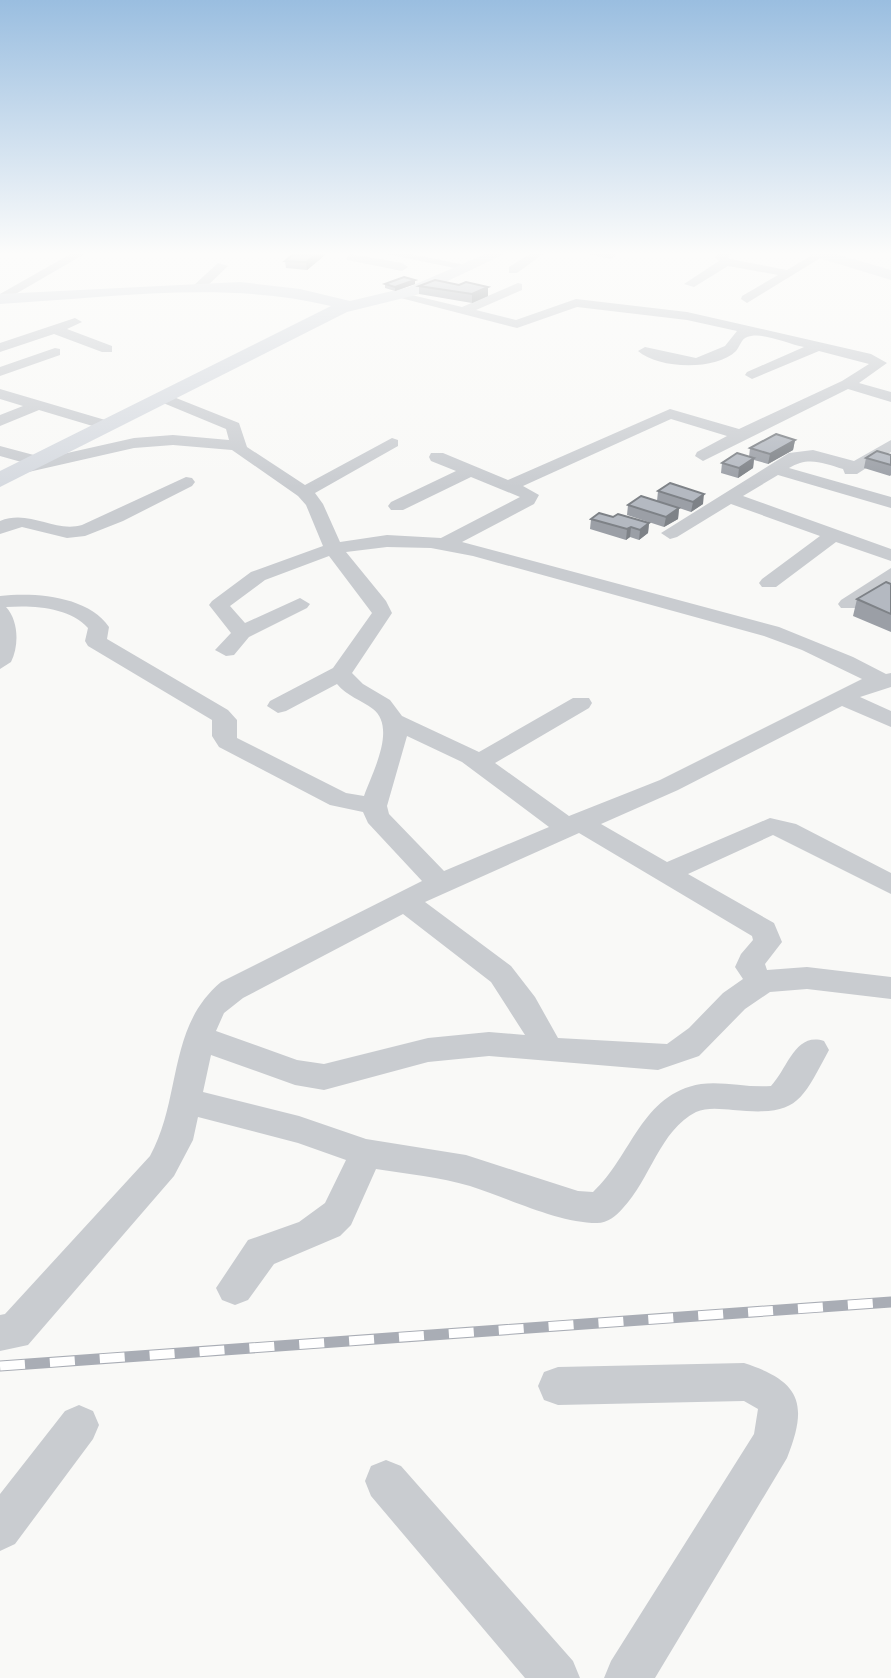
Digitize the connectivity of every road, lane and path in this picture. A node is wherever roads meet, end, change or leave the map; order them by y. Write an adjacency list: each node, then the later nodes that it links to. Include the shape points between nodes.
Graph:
1 (50, 330): 7 (street)
2 (57, 330): 8 (street)
3 (300, 330): 15 (main road)
4 (752, 330): 9 (street, via 738,336 730,349 698,362)
5 (753, 330): 6 (street)
6 (818, 346): 12 (street); 13 (street, via 880,363)
7 (0, 348)
8 (107, 349)
9 (645, 351)
10 (55, 352): 11 (street)
11 (0, 372)
12 (752, 375)
13 (847, 384): 16 (street); 20 (street)
14 (3, 397): 17 (street)
15 (161, 397): 19 (main road); 23 (street, via 233,426)
16 (891, 397)
17 (38, 405): 18 (street); 19 (street)
18 (0, 421)
19 (106, 425): 27 (main road)
20 (740, 435): 25 (street); 34 (street, via 670,414)
21 (391, 443): 35 (street)
22 (891, 445): 28 (street)
23 (237, 446): 27 (street, via 142,442); 35 (street)
24 (0, 451): 27 (street)
25 (703, 456)
26 (436, 457): 30 (street)
27 (31, 464): 31 (main road)
28 (856, 467): 29 (street, via 803,454); 33 (street)
29 (776, 469): 33 (street); 36 (street)
30 (472, 470): 34 (street); 38 (street)
31 (0, 480)
32 (186, 482): 39 (street, via 79,531 26,520)
33 (830, 483): 37 (street)
34 (510, 485): 42 (street, via 530,495 528,500)
35 (304, 492): 43 (street)
36 (729, 498): 40 (street); 41 (street)
37 (891, 503)
38 (397, 506)
39 (0, 528)
40 (670, 533)
41 (832, 536): 44 (street); 46 (street)
42 (444, 544): 43 (street, via 390,540); 55 (street, via 763,631 836,656)
43 (334, 549): 51 (street, via 283,562 223,601 219,608); 54 (street, via 364,583 382,613)
44 (891, 555)
45 (891, 574): 49 (street)
46 (769, 583)
47 (0, 602): 62 (street, via 35,600 89,617 99,627 96,641 220,715 225,720 224,736 236,749 338,799)
48 (300, 604): 51 (street)
49 (848, 604)
50 (0, 612): 53 (street, via 5,652)
51 (242, 633): 52 (street)
52 (226, 650)
53 (0, 662)
54 (341, 673): 58 (street); 60 (street)
55 (886, 680): 56 (street)
56 (842, 697): 59 (street); 63 (street, via 710,766)
57 (581, 703): 61 (street)
58 (278, 706)
59 (891, 720)
60 (395, 721): 61 (street); 62 (street, via 396,733)
61 (479, 762): 63 (street)
62 (374, 806): 65 (street, via 377,817)
63 (572, 825): 64 (street); 65 (street)
64 (666, 873): 66 (street, via 770,826 799,836); 68 (street, via 764,930 768,942 750,968)
65 (440, 883): 67 (street)
66 (891, 885)
67 (405, 901): 70 (street, via 232,990 213,1006); 71 (street, via 501,974)
68 (760, 983): 69 (street, via 777,979); 71 (street, via 675,1057)
69 (891, 988)
70 (200, 1038): 71 (street, via 295,1072 324,1077 446,1047); 73 (street)
71 (547, 1047)
72 (813, 1050): 74 (street, via 782,1096 773,1100 718,1094 701,1095 681,1105 661,1124 616,1195 600,1208 578,1206 466,1170)
73 (185, 1100): 74 (street); 76 (street, via 176,1140 162,1166)
74 (366, 1153): 75 (street, via 338,1214 312,1234 261,1252)
75 (235, 1288)
76 (7, 1333)
77 (558, 1386): 82 (street, via 744,1382 767,1388 776,1397 779,1416 772,1443)
78 (79, 1425): 80 (street)
79 (386, 1481): 81 (street)
80 (0, 1529)
81 (556, 1678)
82 (628, 1678)

